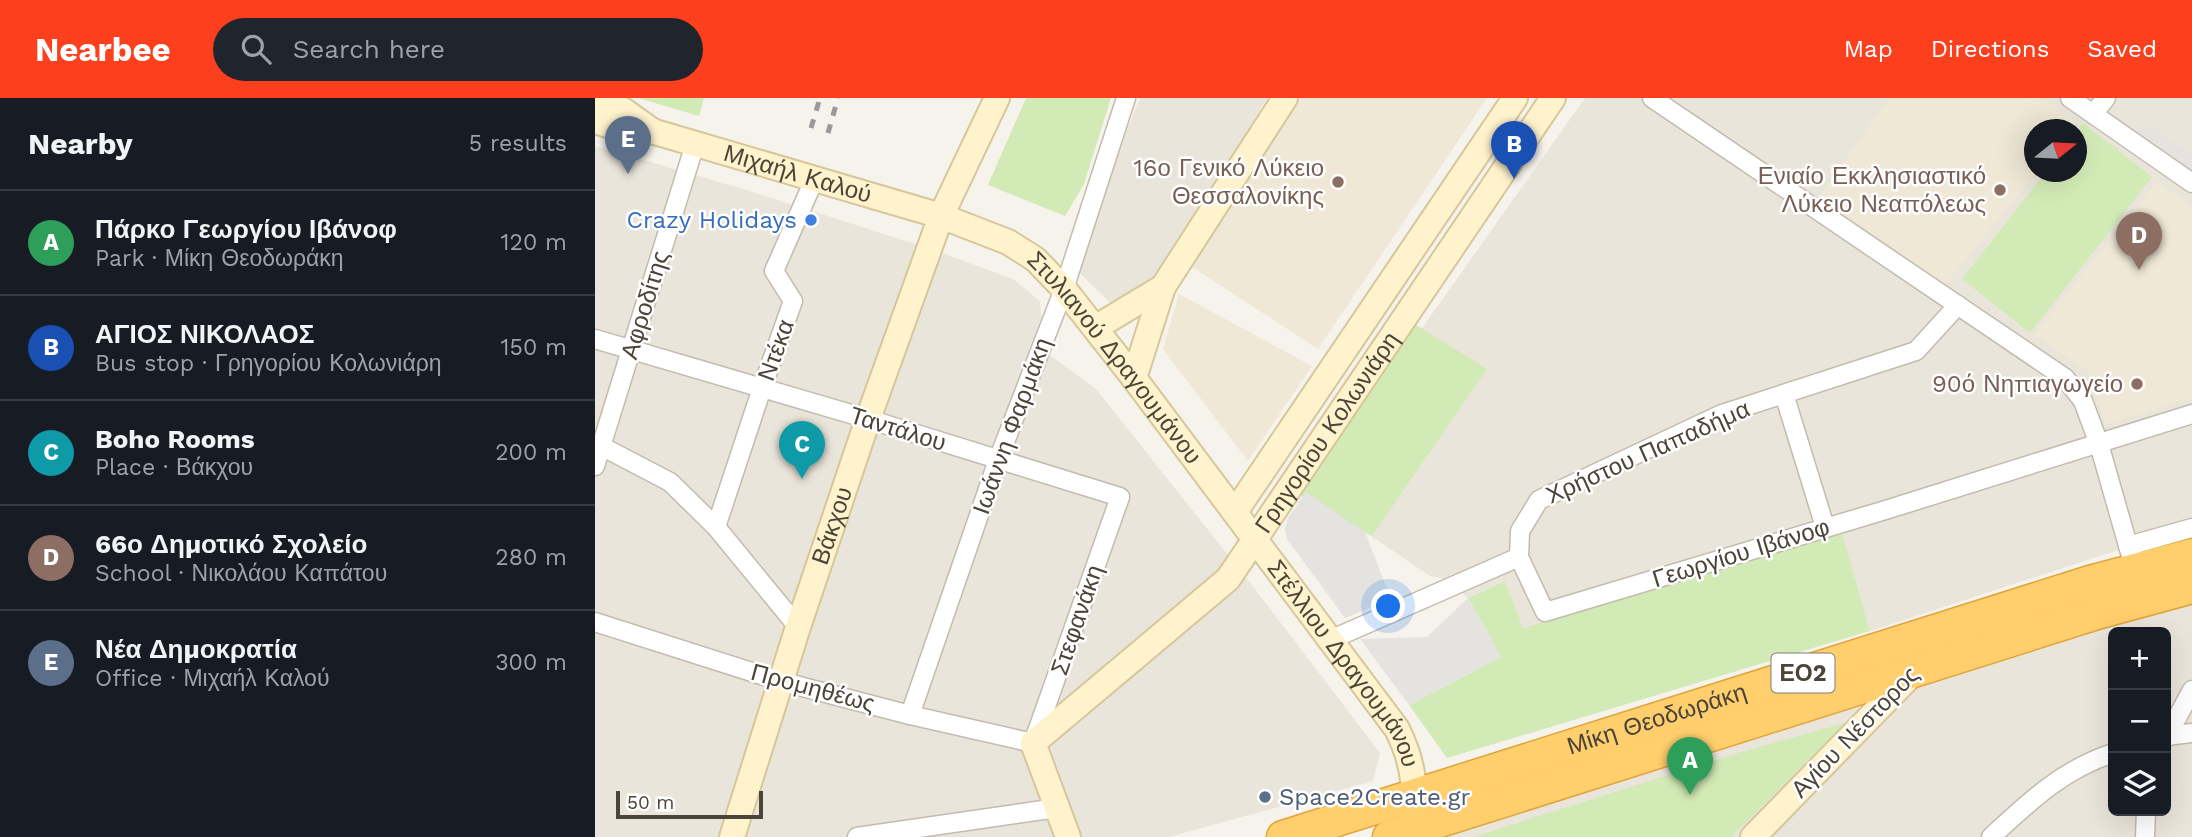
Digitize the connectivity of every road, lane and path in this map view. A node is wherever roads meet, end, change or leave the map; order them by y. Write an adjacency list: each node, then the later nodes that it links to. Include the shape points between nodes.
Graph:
1 (997, 98): 16 (main road, Βάκχου)
2 (1126, 98): 18 (street, Ιωάννη Φαρμάκη)
3 (1285, 98): 17 (main road)
4 (1515, 98): 33 (main road, Γρηγορίου Κολωνιάρη)
5 (1553, 98): 37 (main road, Γρηγορίου Κολωνιάρη)
6 (1652, 98): 19 (street)
7 (2070, 98): 10 (street)
8 (2106, 98): 10 (street)
9 (595, 101): 12 (main road, Μιχαήλ Καλού, via 623,110)
10 (2093, 114): 15 (street)
11 (595, 121): 12 (main road, Μιχαήλ Καλού)
12 (655, 132): 13 (main road, Μιχαήλ Καλού)
13 (695, 144): 14 (main road, Μιχαήλ Καλού); 22 (street, Αφροδίτης)
14 (814, 180): 16 (main road, Μιχαήλ Καλού); 24 (street, Ντέκα, via 774,271 793,302)
15 (2192, 183)
16 (941, 216): 18 (main road, Στυλιανού Δραγουμάνου, via 1022,249); 27 (main road, Βάκχου)
17 (1163, 287): 20 (main road); 23 (main road)
18 (1064, 289): 20 (main road, Στυλιανού Δραγουμάνου); 30 (street, Ιωάννη Φαρμάκη)
19 (1958, 305): 25 (street, Χρήστου Παπαδήμα, via 1916,351); 28 (street, via 2065,377 2083,401)
20 (1095, 328): 23 (main road, Στυλιανού Δραγουμάνου)
21 (595, 338): 22 (street, Ταντάλου)
22 (632, 349): 24 (street, Ταντάλου); 29 (street, Αφροδίτης)
23 (1135, 378): 33 (main road, Στυλιανού Δραγουμάνου)
24 (762, 388): 27 (street, Ταντάλου); 34 (street, Ντέκα)
25 (1784, 394): 35 (street); 39 (street, Χρήστου Παπαδήμα, via 1721,414 1539,500 1520,531)
26 (2192, 414): 28 (street, Γεωργίου Ιβάνοφ)
27 (868, 419): 30 (street, Ταντάλου); 44 (main road, Βάκχου)
28 (2099, 444): 35 (street, Γεωργίου Ιβάνοφ); 40 (street)
29 (601, 446): 31 (street, Αφροδίτης); 34 (street, via 670,482)
30 (998, 460): 32 (street, Ταντάλου); 49 (street, Ιωάννη Φαρμάκη)
31 (595, 466)
32 (1120, 497): 53 (street, Στεφανάκη)
33 (1235, 512): 37 (main road, Στυλιανού Δραγουμάνου)
34 (716, 527): 44 (street)
35 (1825, 527): 39 (street, Γεωργίου Ιβάνοφ, via 1545,612)
36 (2192, 528): 40 (street)
37 (1256, 539): 45 (main road, Στέλλιου Δραγουμάνου); 53 (main road, Γρηγορίου Κολωνιάρη, via 1228,579)
38 (2192, 555): 40 (highway, Μίκη Θεοδωράκη / ΕΟ2)
39 (1519, 557): 45 (street)
40 (2132, 558): 43 (highway, Μίκη Θεοδωράκη / ΕΟ2, via 2090,582)
41 (2192, 587): 46 (highway, Μίκη Θεοδωράκη / ΕΟ2)
42 (595, 622): 47 (street, Προμηθέως)
43 (1955, 625): 46 (main road, Αγίου Νέστορος); 55 (highway, Μίκη Θεοδωράκη / ΕΟ2)
44 (798, 626): 47 (main road, Βάκχου)
45 (1330, 640): 55 (main road, Στέλλιου Δραγουμάνου, via 1397,729 1411,759)
46 (1915, 671): 58 (highway, Μίκη Θεοδωράκη / ΕΟ2); 63 (main road, Αγίου Νέστορος)
47 (780, 681): 49 (street, Προμηθέως); 59 (main road, Βάκχου)
48 (2192, 690): 50 (street)
49 (910, 715): 53 (street, Προμηθέως)
50 (2171, 727)
51 (2192, 733): 52 (street)
52 (2171, 735)
53 (1034, 743): 56 (main road)
54 (2108, 755): 64 (street, via 2057,780)
55 (1415, 796): 58 (main road, Στέλλιου Δραγουμάνου); 62 (highway, Μίκη Θεοδωράκη / ΕΟ2)
56 (1057, 808): 60 (street); 61 (main road)
57 (2146, 816): 65 (street)
58 (1401, 835)
59 (731, 837)
60 (857, 837)
61 (1068, 837)
62 (1283, 837)
63 (1753, 837)
64 (1991, 837)
65 (2145, 837)

